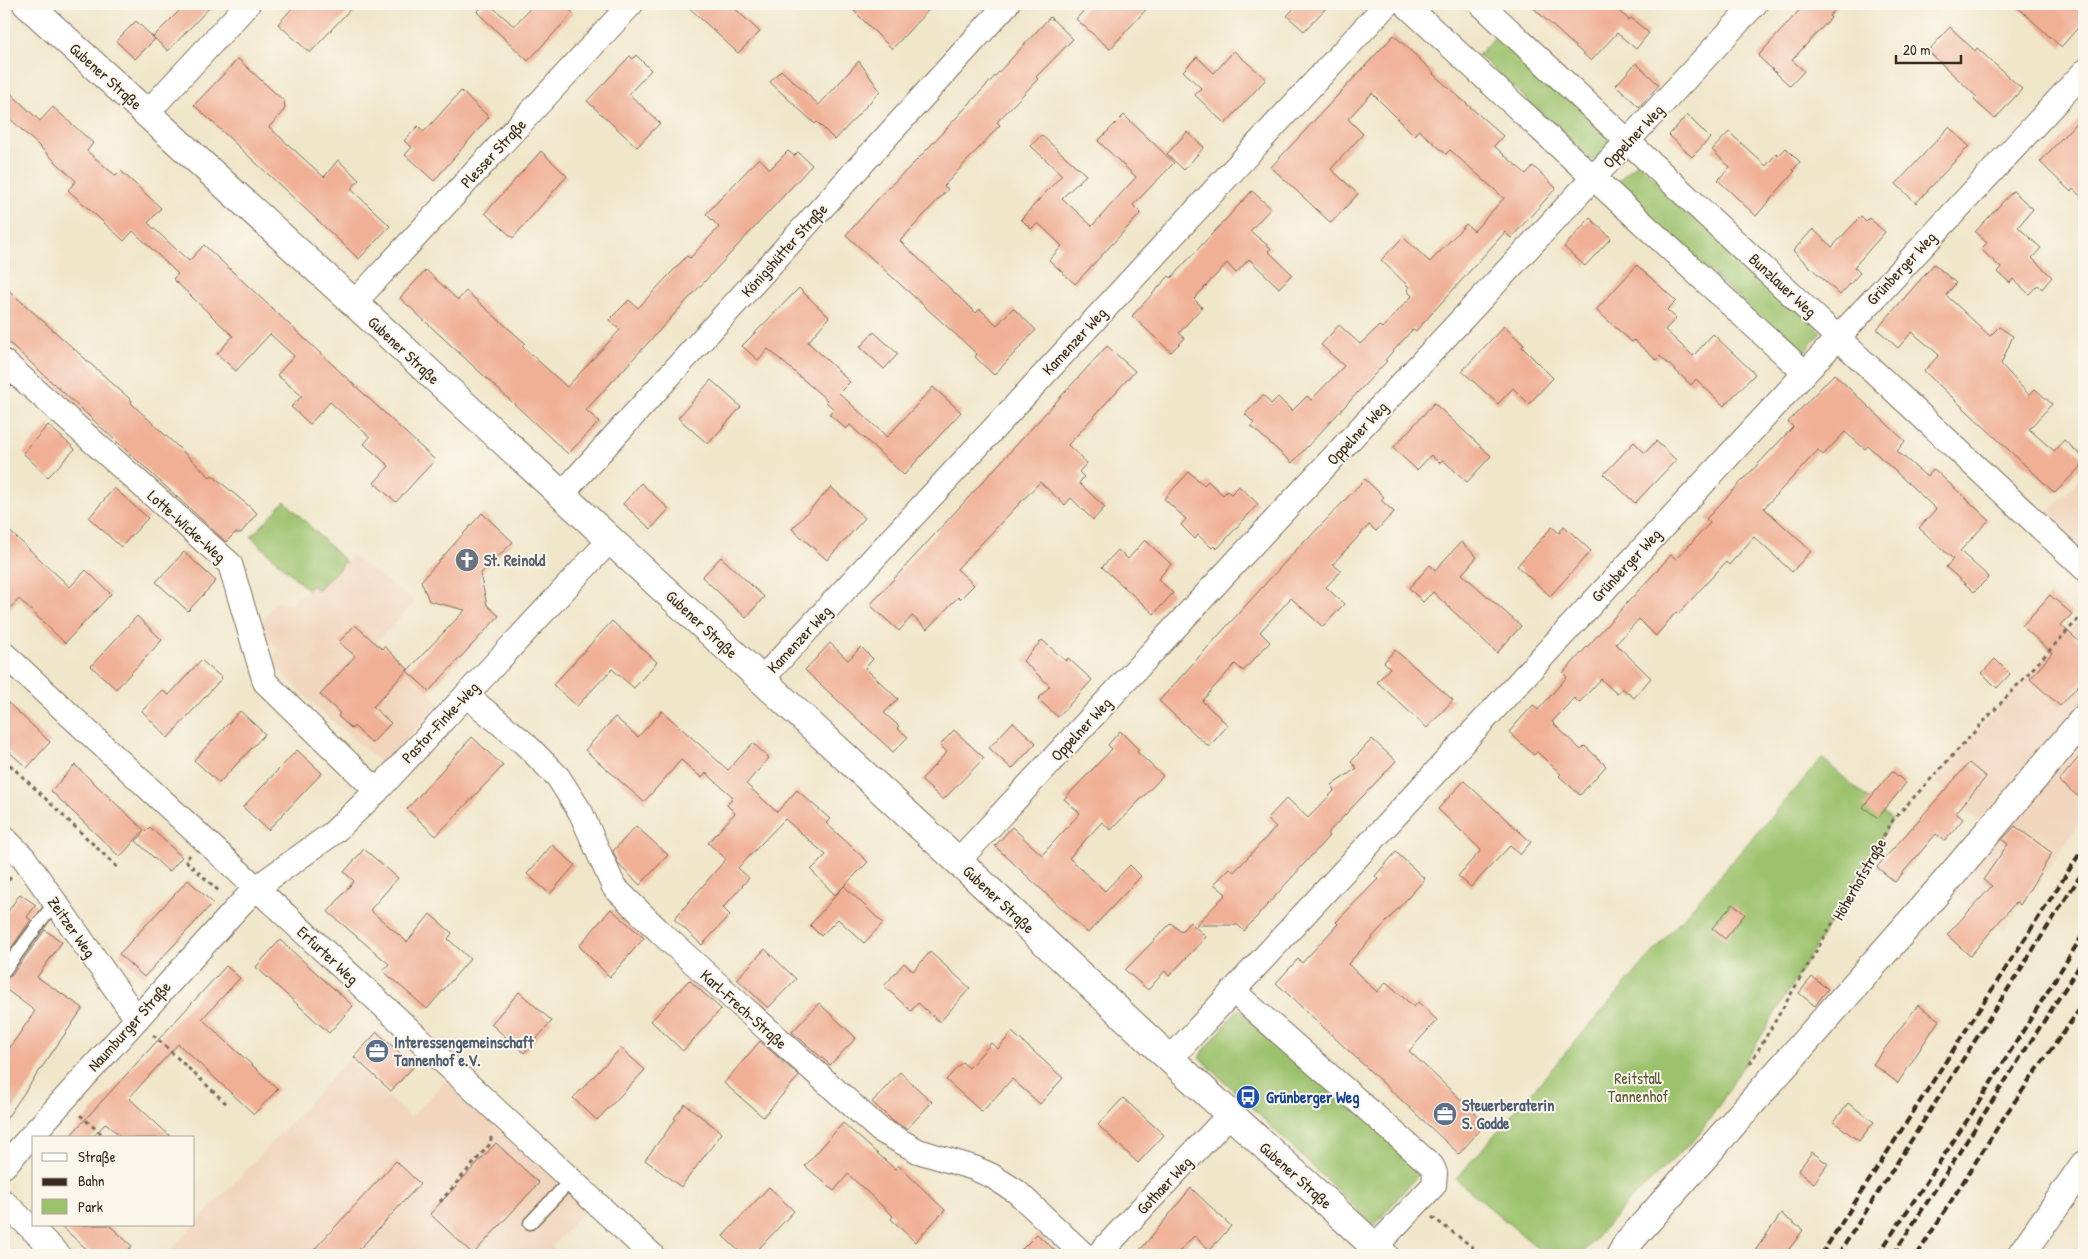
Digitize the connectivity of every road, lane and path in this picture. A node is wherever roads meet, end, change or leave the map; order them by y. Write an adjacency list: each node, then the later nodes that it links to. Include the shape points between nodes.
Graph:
1 (27, 4): 10 (street, Gubener Straße)
2 (248, 4): 10 (street)
3 (631, 4): 13 (street, Plesser Straße)
4 (1007, 4): 17 (street, Königshütter Straße)
5 (1387, 4): 22 (street, Kamenzer Weg)
6 (1405, 4): 12 (street)
7 (1481, 4): 11 (street, Bunzlauer Weg)
8 (1755, 4): 11 (street, Oppelner Weg)
9 (2084, 72): 14 (street, Grünberger Weg)
10 (147, 113): 13 (street, Gubener Straße)
11 (1629, 141): 12 (street, Oppelner Weg); 14 (street, Bunzlauer Weg)
12 (1594, 179): 16 (street); 28 (street, Oppelner Weg)
13 (354, 303): 17 (street, Gubener Straße)
14 (1838, 336): 16 (street, Grünberger Weg); 19 (street, Bunzlauer Weg)
15 (4, 362): 26 (street, Lotte-Wicke-Weg, via 230,564 265,682)
16 (1804, 372): 33 (street, Grünberger Weg)
17 (561, 496): 18 (street, Gubener Straße)
18 (610, 540): 22 (street, Gubener Straße); 23 (street, Pastor-Finke-Weg)
19 (2084, 568)
20 (2084, 613): 36 (path, Höherhofstraße, via 1893,820)
21 (4, 654): 30 (street, Erfurter Weg)
22 (762, 679): 28 (street, Gubener Straße)
23 (466, 695): 26 (street, Pastor-Finke-Weg, via 408,747); 53 (street, Karl-Frech-Straße, via 524,743 558,777 581,813 614,887 723,990 880,1130 918,1151 992,1176 1017,1192)
24 (2084, 719): 50 (street, via 1945,883)
25 (4, 759): 29 (path)
26 (377, 791): 30 (street, Pastor-Finke-Weg, via 334,833)
27 (4, 838): 31 (street, Zeitzer Weg, via 24,858)
28 (958, 861): 35 (street, Gubener Straße)
29 (118, 868)
30 (256, 888): 34 (street, Naumburger Straße); 39 (street, Erfurter Weg)
31 (55, 902): 32 (lane); 34 (street, Zeitzer Weg)
32 (4, 971)
33 (1233, 991): 35 (street, Grünberger Weg); 47 (street, Gubener Straße, via 1432,1166 1434,1185)
34 (136, 1019): 37 (street, Naumburger Straße); 38 (path)
35 (1170, 1060): 40 (street, Gubener Straße)
36 (1748, 1069)
37 (63, 1099): 41 (path); 43 (street, Naumburger Straße)
38 (229, 1106)
39 (500, 1114): 44 (street, Erfurter Weg); 46 (path, via 493,1121 492,1144)
40 (1230, 1114): 49 (street, Gubener Straße); 54 (street, Gothaer Weg)
41 (104, 1136)
42 (2084, 1165): 56 (street)
43 (4, 1166)
44 (571, 1180): 48 (lane); 52 (street, Erfurter Weg)
45 (4, 1202): 51 (street)
46 (440, 1202)
47 (1415, 1205): 49 (street, Gubener Straße); 55 (path)
48 (530, 1223)
49 (1380, 1251)
50 (1617, 1252)
51 (59, 1255)
52 (652, 1255)
53 (1084, 1255)
54 (1098, 1255)
55 (1487, 1255)
56 (2021, 1255)

